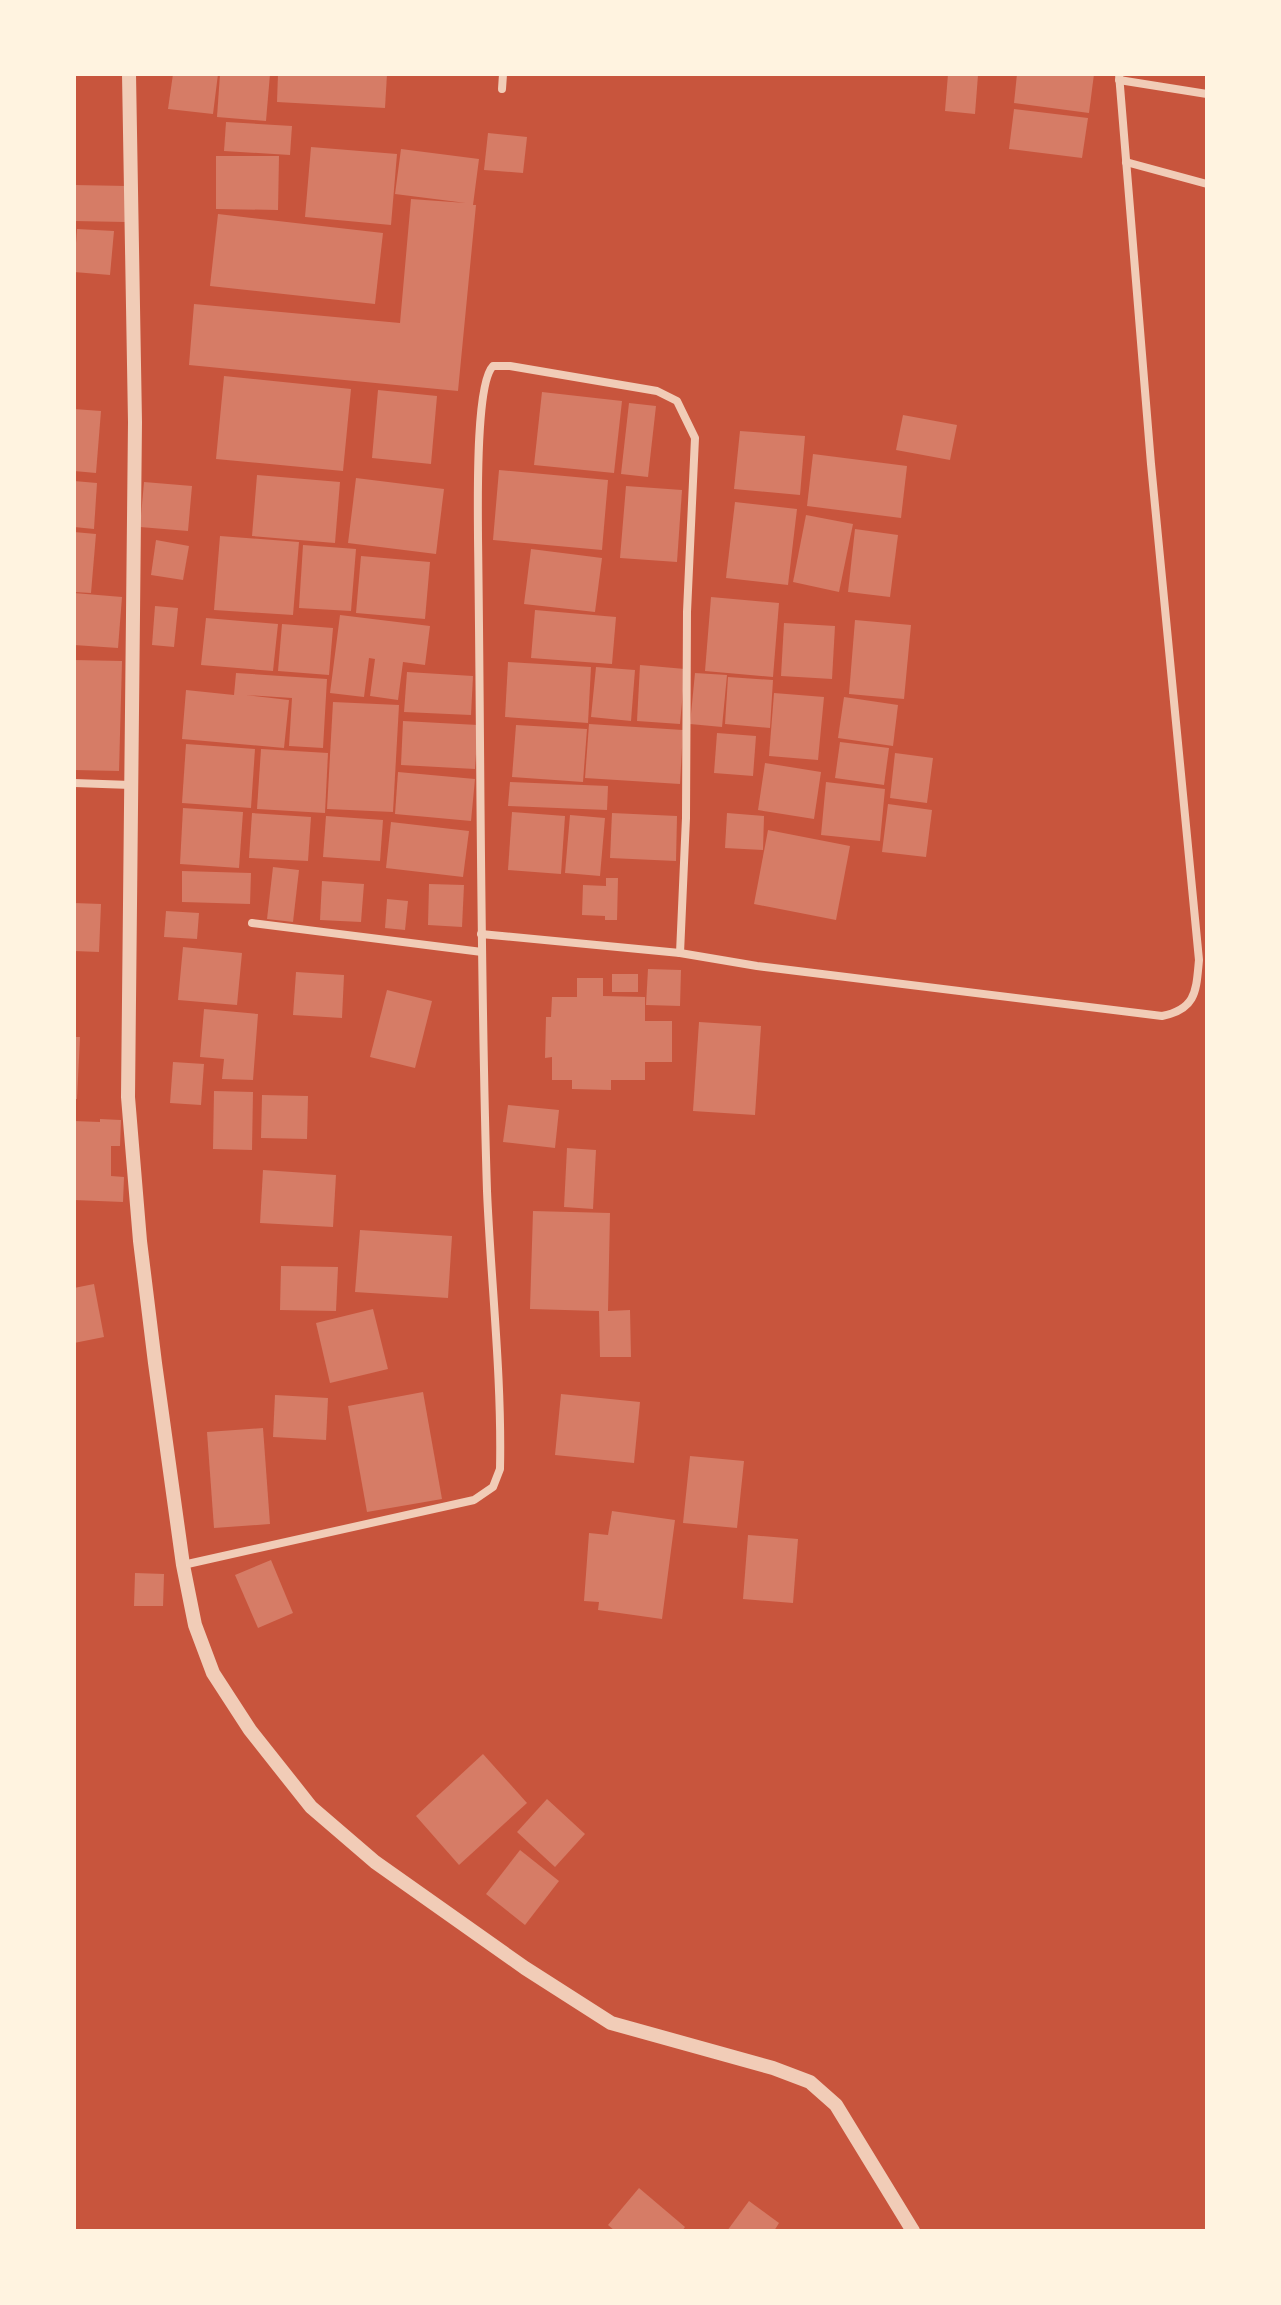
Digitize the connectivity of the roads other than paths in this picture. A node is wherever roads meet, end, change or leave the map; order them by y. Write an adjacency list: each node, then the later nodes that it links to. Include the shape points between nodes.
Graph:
1 (129, 74): 9 (street, via 135,422)
2 (503, 74): 4 (street)
3 (1119, 77): 5 (street); 6 (street)
4 (502, 89)
5 (1207, 94)
6 (1126, 162): 7 (street); 13 (street, via 1199,960 1195,994 1179,1013 1162,1016)
7 (1207, 184)
8 (74, 783): 9 (street)
9 (131, 785): 14 (street, via 128,1097 140,1241)
10 (252, 923): 12 (street)
11 (481, 934): 12 (street); 13 (street); 13 (street, via 478,475 487,374 501,365 657,391 677,401 695,438)
12 (482, 952): 14 (street, via 500,1456 493,1487 474,1500)
13 (680, 953)
14 (183, 1565): 15 (street, via 195,1625 213,1673 311,1807 375,1862 611,2023 810,2082 836,2105)
15 (913, 2231)

